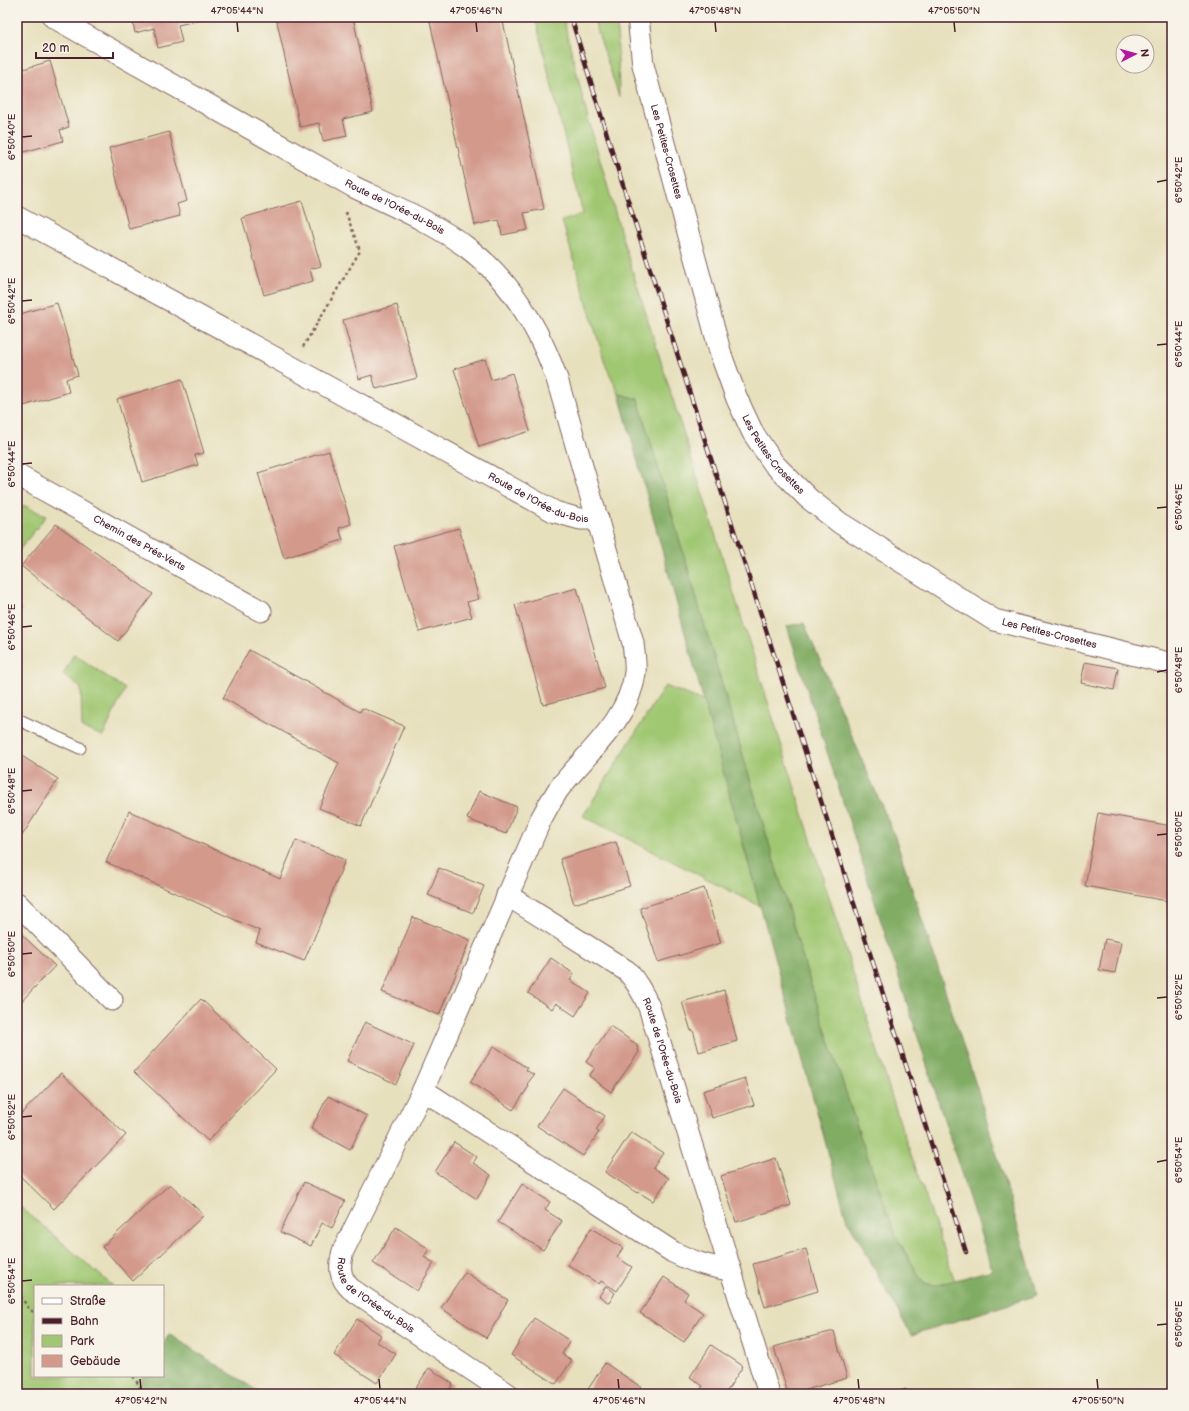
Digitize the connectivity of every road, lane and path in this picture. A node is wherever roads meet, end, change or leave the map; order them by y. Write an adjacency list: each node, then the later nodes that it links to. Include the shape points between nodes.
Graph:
1 (53, 17): 7 (street, Route de l'Orée-du-Bois, via 354,187 402,209 468,249 484,262 513,293 540,337 550,359)
2 (638, 17): 9 (street, Les Petites-Crosettes, via 643,65 721,356 753,433 774,464 808,498 840,523 994,620)
3 (344, 208): 5 (path, via 360,252)
4 (17, 217): 7 (street, Route de l'Orée-du-Bois, via 555,512 580,519)
5 (318, 323)
6 (17, 475): 8 (street, Chemin des Prés-Verts)
7 (598, 519): 12 (street, Route de l'Orée-du-Bois, via 633,643 635,673 632,687 615,723 550,803)
8 (261, 611)
9 (1172, 664)
10 (17, 719): 11 (lane)
11 (80, 748)
12 (507, 896): 15 (street, Route de l'Orée-du-Bois); 16 (street, Route de l'Orée-du-Bois, via 614,962 627,971 637,983 649,1007)
13 (17, 902): 14 (street)
14 (112, 1000)
15 (423, 1090): 16 (street, via 673,1252 693,1262); 21 (street, Route de l'Orée-du-Bois, via 343,1251 341,1275 351,1289)
16 (730, 1270): 22 (street, Route de l'Orée-du-Bois)
17 (17, 1291): 18 (path)
18 (34, 1312)
19 (134, 1377): 20 (path)
20 (144, 1394)
21 (508, 1394)
22 (769, 1394)

